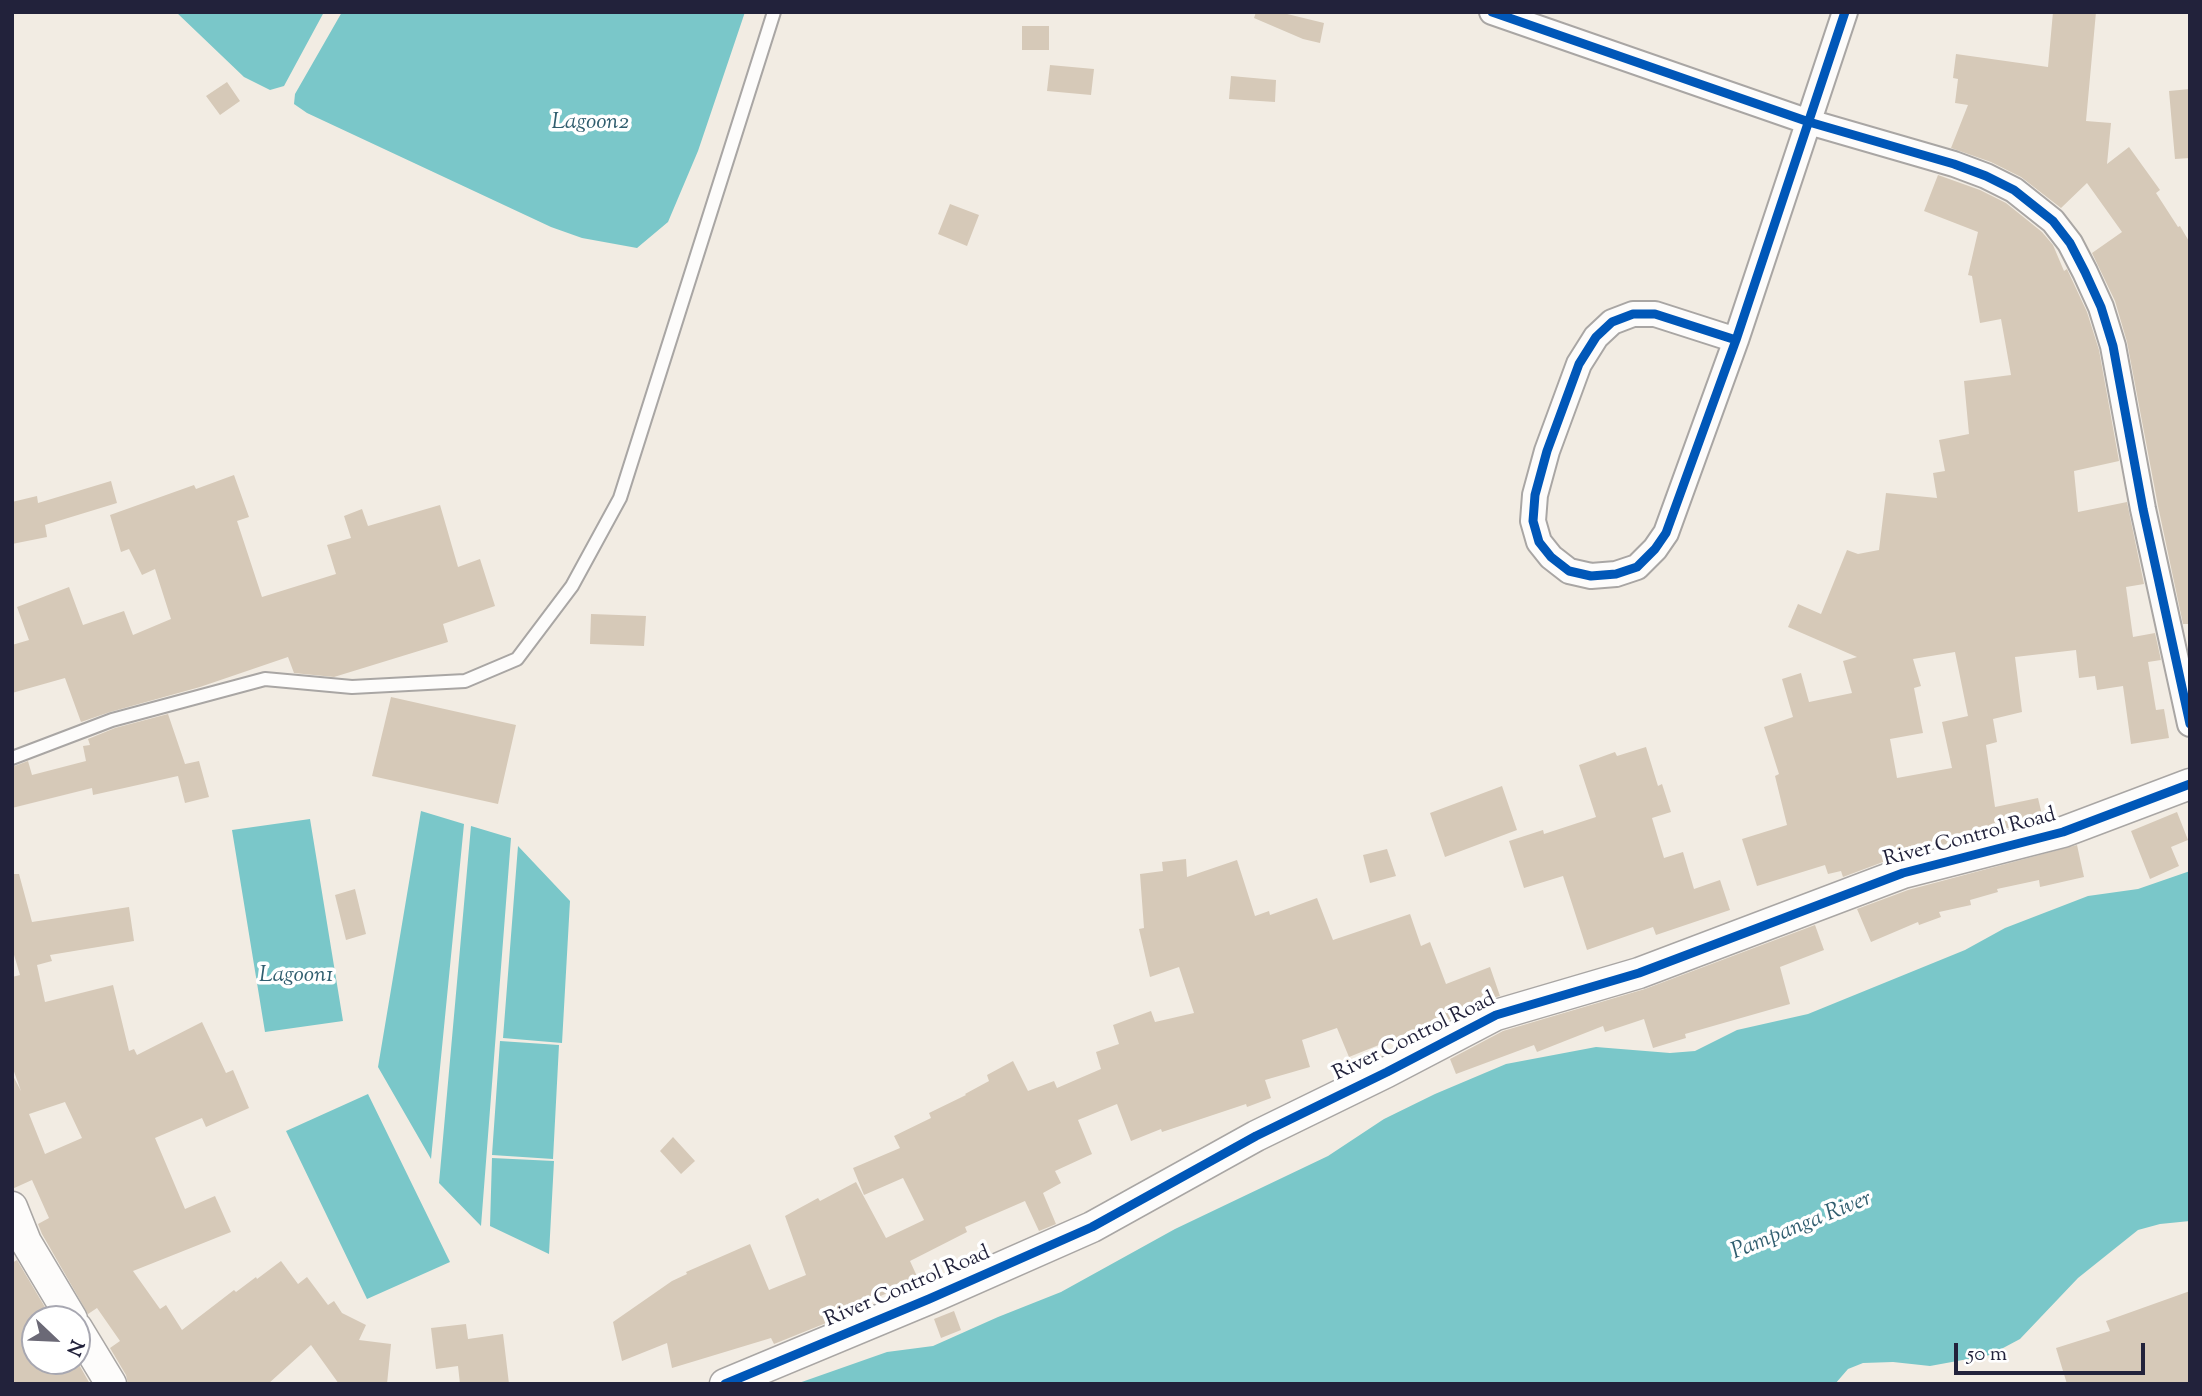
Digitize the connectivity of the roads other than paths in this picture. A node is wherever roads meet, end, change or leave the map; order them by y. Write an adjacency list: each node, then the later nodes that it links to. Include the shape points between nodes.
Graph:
1 (774, 12): 7 (lane, via 620,498 572,586 517,659 465,681 352,687 265,679 111,720)
2 (1492, 12): 4 (street)
3 (1845, 12): 4 (street)
4 (1809, 122): 5 (street); 6 (street, via 1986,176 2034,204 2070,243 2101,307 2113,346)
5 (1736, 340): 5 (street, via 1655,314 1633,314 1612,322 1595,337 1579,364 1535,495 1533,521 1539,542 1551,557 1569,570 1591,576 1637,567 1655,549 1676,508)
6 (2190, 724)
7 (12, 758)
8 (2190, 784): 13 (street, River Control Road, via 2063,832 1903,873 1639,973 1496,1015 1256,1136 1091,1227)
9 (12, 1207): 10 (street, via 26,1242)
10 (64, 1305)
11 (91, 1351): 12 (street)
12 (111, 1384)
13 (725, 1384)

